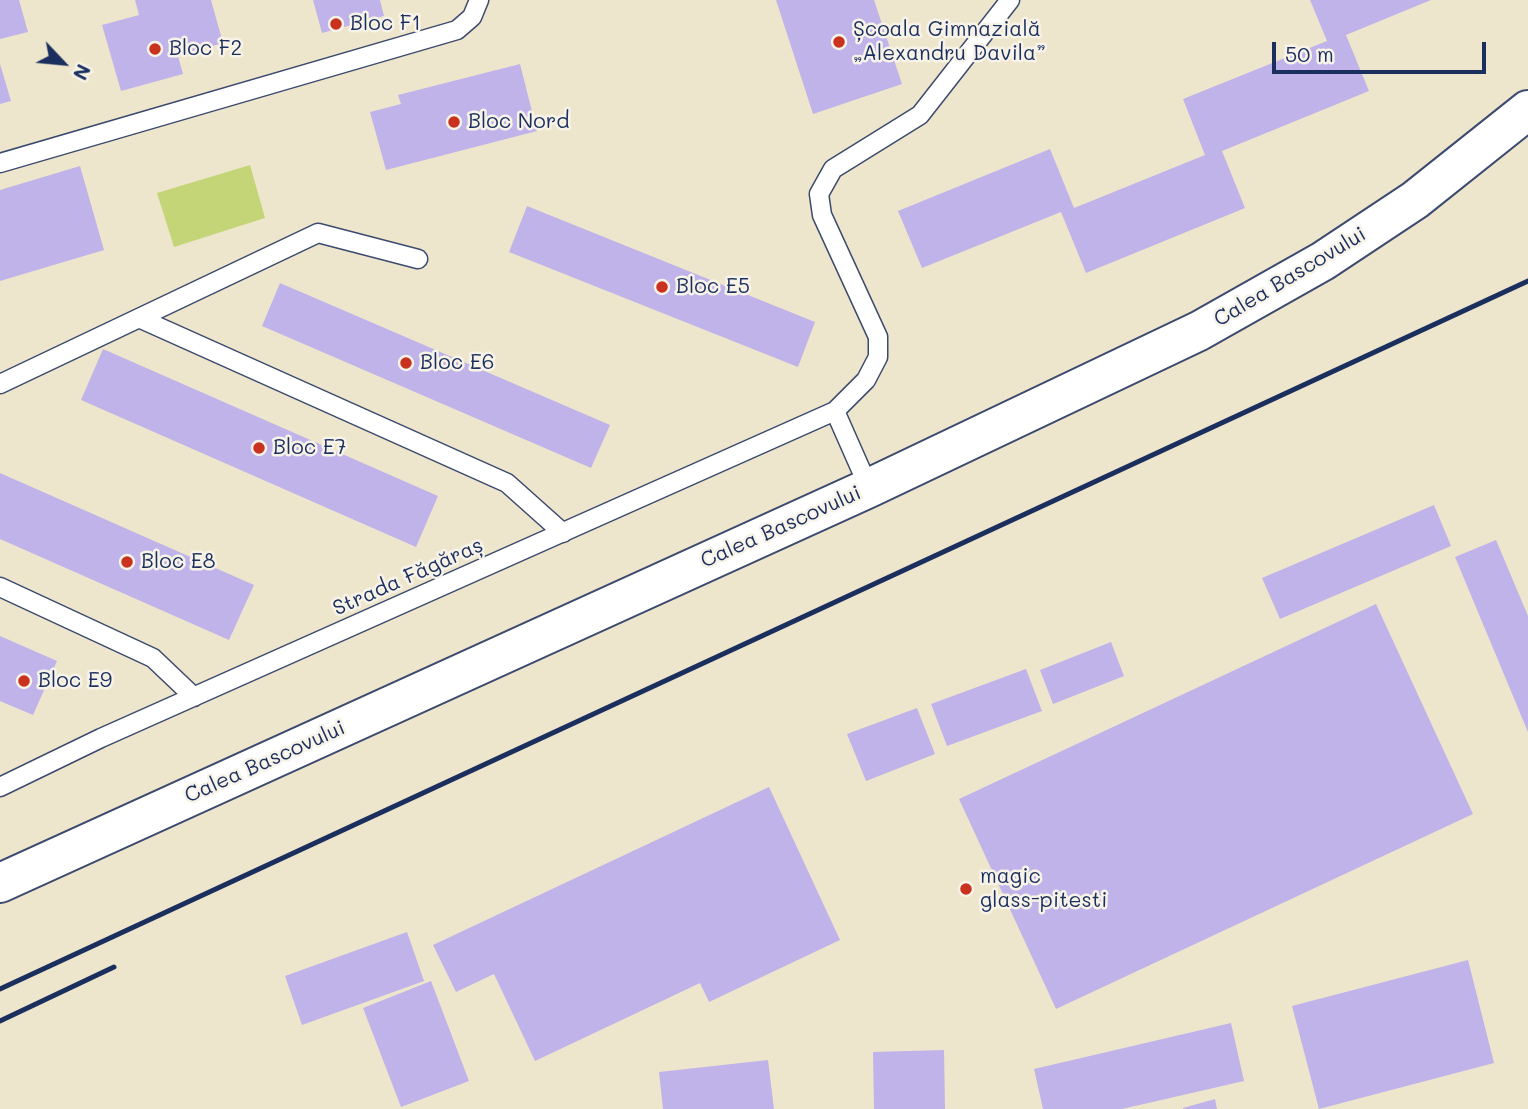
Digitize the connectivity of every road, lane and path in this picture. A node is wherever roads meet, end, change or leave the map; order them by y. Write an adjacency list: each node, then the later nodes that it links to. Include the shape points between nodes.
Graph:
1 (479, 0): 4 (lane, via 472,17 457,30)
2 (1010, 0): 8 (lane, Strada Făgăraș, via 920,115 833,169 819,194 822,215 878,337 878,357 866,380)
3 (1528, 110): 9 (street, Calea Bascovului, via 1415,200 1311,267 1199,331)
4 (0, 163)
5 (418, 258): 6 (lane, via 318,233)
6 (141, 319): 7 (lane); 10 (lane, via 506,483)
7 (0, 384)
8 (835, 411): 9 (lane); 10 (lane, Strada Făgăraș)
9 (869, 488): 14 (street, Calea Bascovului)
10 (563, 533): 12 (lane, Strada Făgăraș)
11 (0, 587): 12 (lane, via 153,658)
12 (194, 697): 13 (lane, Strada Făgăraș)
13 (0, 787)
14 (0, 883)

